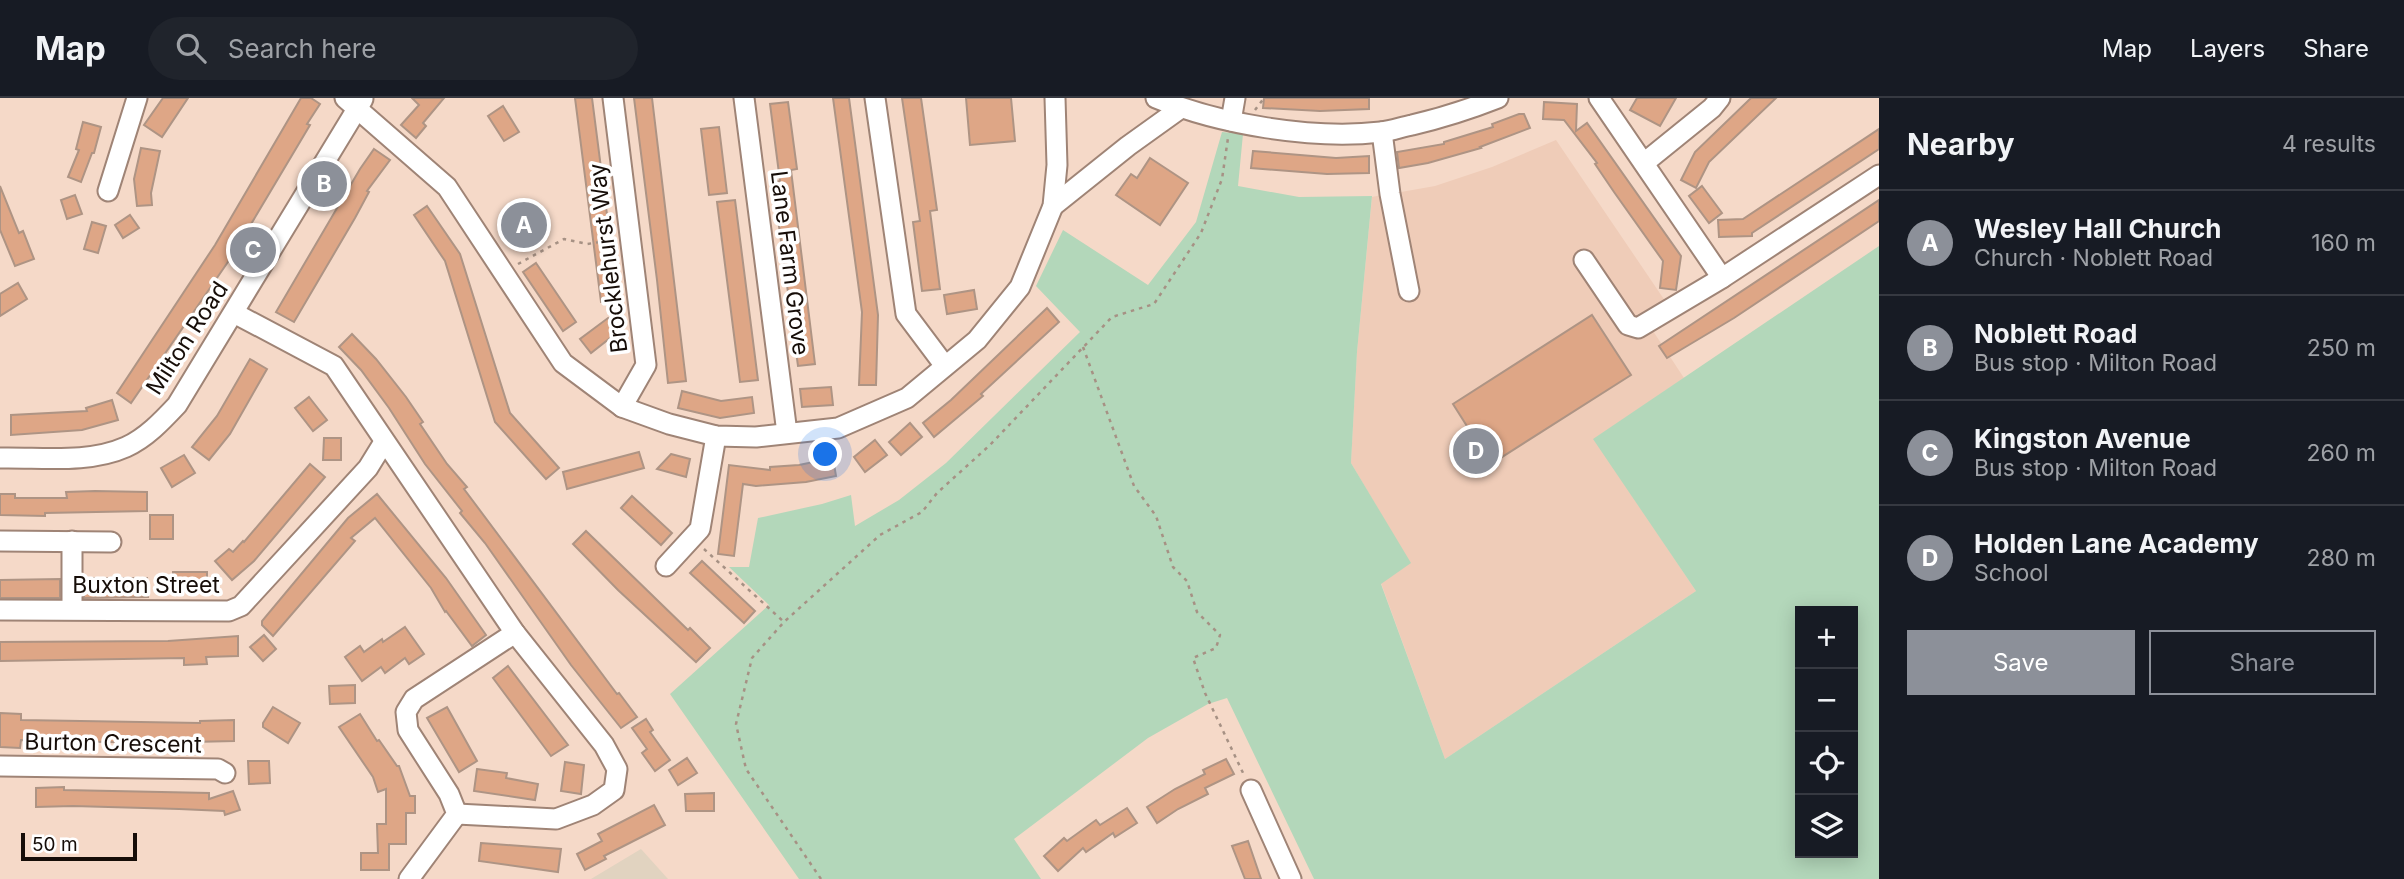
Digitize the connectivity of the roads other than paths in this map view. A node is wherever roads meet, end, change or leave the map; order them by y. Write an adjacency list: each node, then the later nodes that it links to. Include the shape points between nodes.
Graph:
1 (136, 98): 17 (street)
2 (613, 98): 24 (street, Brocklehurst Way, via 646,365)
3 (744, 98): 25 (street, Lane Farm Grove)
4 (876, 98): 23 (street, via 906,314)
5 (1055, 98): 18 (street)
6 (1156, 98): 12 (street)
7 (1235, 98): 13 (street)
8 (1498, 98): 14 (street, via 1457,114)
9 (1599, 98): 15 (street)
10 (1720, 98): 15 (street)
11 (355, 102): 22 (street, Milton Road); 24 (street, via 447,187 563,363)
12 (1181, 108): 13 (street); 18 (street)
13 (1231, 121): 14 (street, via 1310,133)
14 (1381, 132): 21 (street)
15 (1644, 163): 20 (street)
16 (1879, 175): 20 (street)
17 (108, 191)
18 (1053, 206): 23 (street, via 1020,287 977,340)
19 (1584, 260): 20 (street, via 1628,325 1638,328)
20 (1722, 278)
21 (1409, 291)
22 (234, 313): 27 (street, via 334,366); 28 (street, Milton Road, via 177,405 127,446 97,457)
23 (945, 366): 25 (street, via 907,398 850,423)
24 (622, 407): 26 (street)
25 (788, 433): 26 (street)
26 (716, 436): 32 (street, via 700,528)
27 (384, 442): 33 (street, Buxton Street, via 368,468 241,606 229,611); 35 (street)
28 (0, 458)
29 (0, 541): 30 (street)
30 (72, 541): 31 (street); 33 (street)
31 (111, 542)
32 (666, 566)
33 (72, 609): 34 (street, Buxton Street)
34 (0, 610)
35 (515, 634): 39 (street, via 414,699 406,712 408,730); 39 (street, via 604,745 617,769 614,790 593,805 556,819)
36 (0, 766): 37 (street, Burton Crescent, via 219,769)
37 (225, 773)
38 (1251, 790): 41 (street)
39 (457, 814): 40 (street)
40 (409, 879)
41 (1291, 879)

